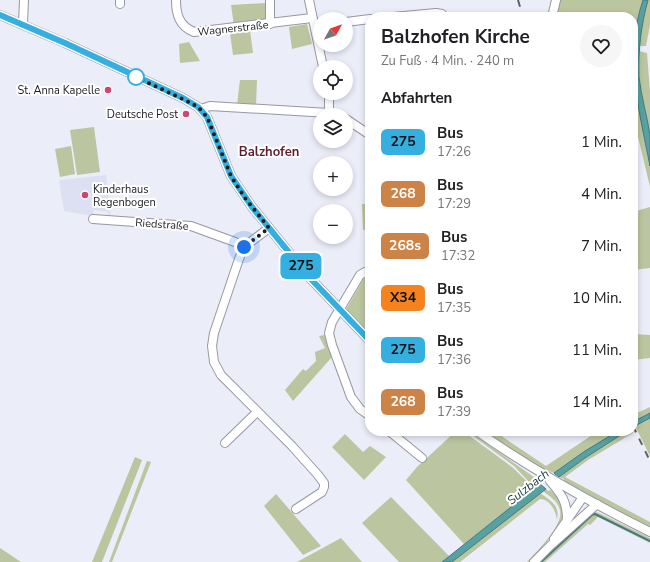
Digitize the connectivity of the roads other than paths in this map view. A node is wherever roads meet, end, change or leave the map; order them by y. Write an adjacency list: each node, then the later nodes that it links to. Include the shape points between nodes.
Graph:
1 (24, 0): 11 (street)
2 (176, 0): 12 (street, Wagnerstraße, via 178,17 194,32)
3 (270, 0): 12 (street)
4 (309, 0): 8 (street)
5 (556, 0): 6 (street)
6 (553, 12)
7 (0, 15): 11 (street)
8 (312, 18): 12 (street, Wagnerstraße)
9 (365, 20): 10 (street)
10 (353, 21)
11 (23, 24): 13 (street, via 183,98)
12 (270, 24)
13 (201, 110): 14 (street, via 210,106); 18 (street, via 209,122 231,176)
14 (313, 112)
15 (353, 124): 16 (street)
16 (365, 132)
17 (92, 219): 19 (street, Riedstraße, via 191,226)
18 (269, 228): 19 (street); 21 (street)
19 (244, 247): 23 (street, via 214,333 212,350 214,362 222,375)
20 (365, 272): 21 (street, via 360,275)
21 (340, 310): 22 (street); 24 (street, via 330,327 331,339 351,397)
22 (365, 336)
23 (257, 412): 27 (street); 32 (street, via 322,479 324,490)
24 (365, 412)
25 (395, 436): 28 (street)
26 (484, 436): 29 (street)
27 (225, 443)
28 (422, 458)
29 (557, 485): 30 (street); 33 (street, via 567,508)
30 (583, 497): 31 (street); 33 (street)
31 (597, 504): 34 (street); 35 (street)
32 (296, 509)
33 (567, 520): 35 (street)
34 (650, 532)
35 (550, 546): 36 (street)
36 (534, 562)

